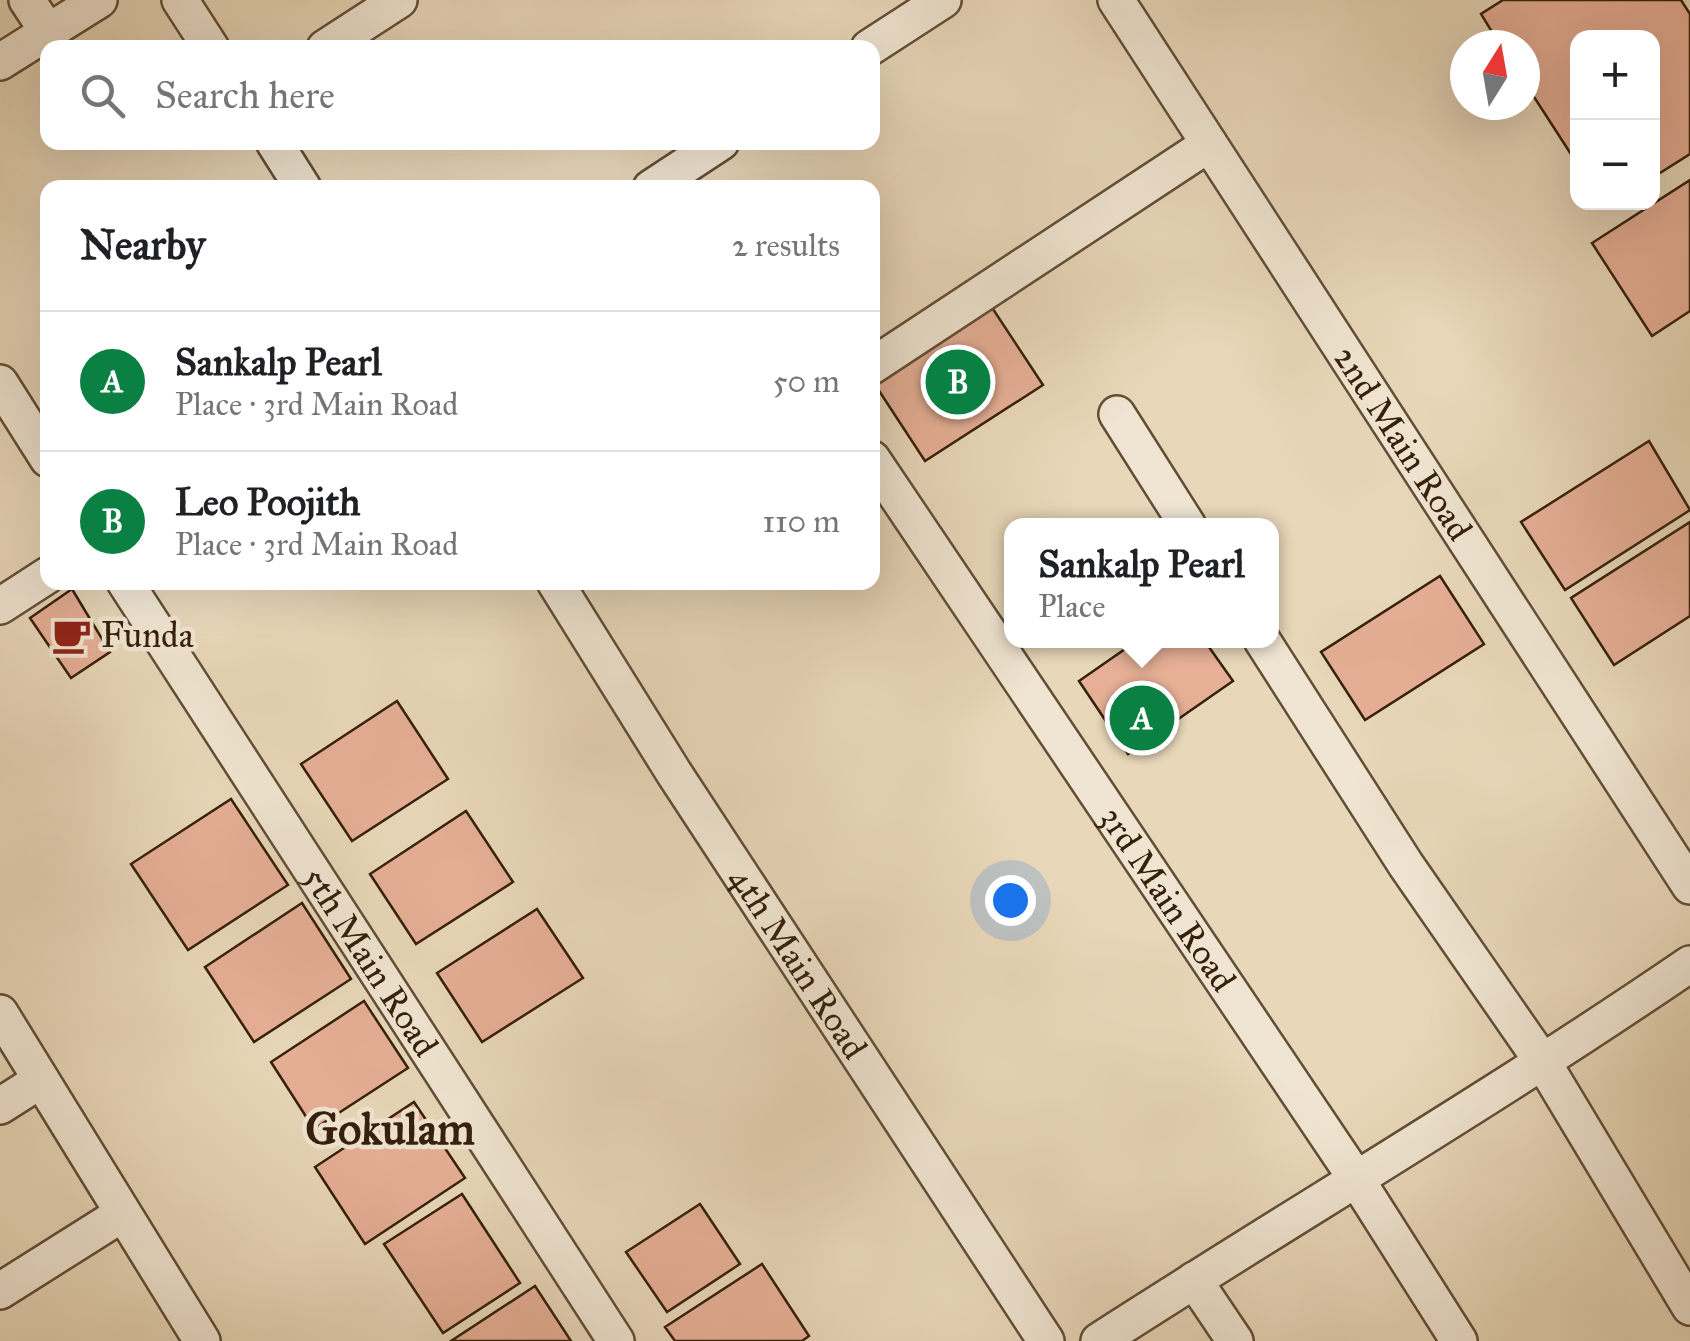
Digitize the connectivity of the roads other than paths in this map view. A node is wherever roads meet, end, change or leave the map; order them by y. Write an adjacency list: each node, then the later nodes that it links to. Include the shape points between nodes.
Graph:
1 (27, 0): 7 (street)
2 (99, 0): 7 (street)
3 (180, 0): 8 (street)
4 (399, 0): 9 (street)
5 (943, 0): 10 (street)
6 (1116, 0): 12 (street, 2nd Main Road)
7 (48, 32): 11 (street)
8 (206, 40)
9 (337, 40)
10 (880, 41)
11 (0, 62)
12 (1209, 144): 17 (street); 28 (street, 2nd Main Road)
13 (279, 150): 15 (street)
14 (711, 150): 16 (street)
15 (298, 180)
16 (675, 180)
17 (880, 361)
18 (0, 383): 20 (street)
19 (1117, 414): 22 (street)
20 (40, 447)
21 (880, 470): 34 (street, 3rd Main Road)
22 (1183, 518)
23 (40, 580): 26 (street)
24 (130, 590): 40 (street, 5th Main Road)
25 (561, 590): 41 (street, 4th Main Road)
26 (0, 606)
27 (1267, 648): 31 (street)
28 (1690, 886)
29 (1690, 964): 31 (street)
30 (0, 1013): 32 (street)
31 (1544, 1064): 34 (street); 38 (street)
32 (41, 1080): 33 (street); 35 (street)
33 (0, 1106)
34 (1355, 1177): 36 (street); 44 (street, 3rd Main Road)
35 (122, 1214): 37 (street); 39 (street)
36 (1194, 1280): 42 (street); 43 (street)
37 (0, 1291)
38 (1690, 1307)
39 (200, 1340)
40 (616, 1341)
41 (1046, 1341)
42 (1099, 1341)
43 (1235, 1341)
44 (1459, 1341)

